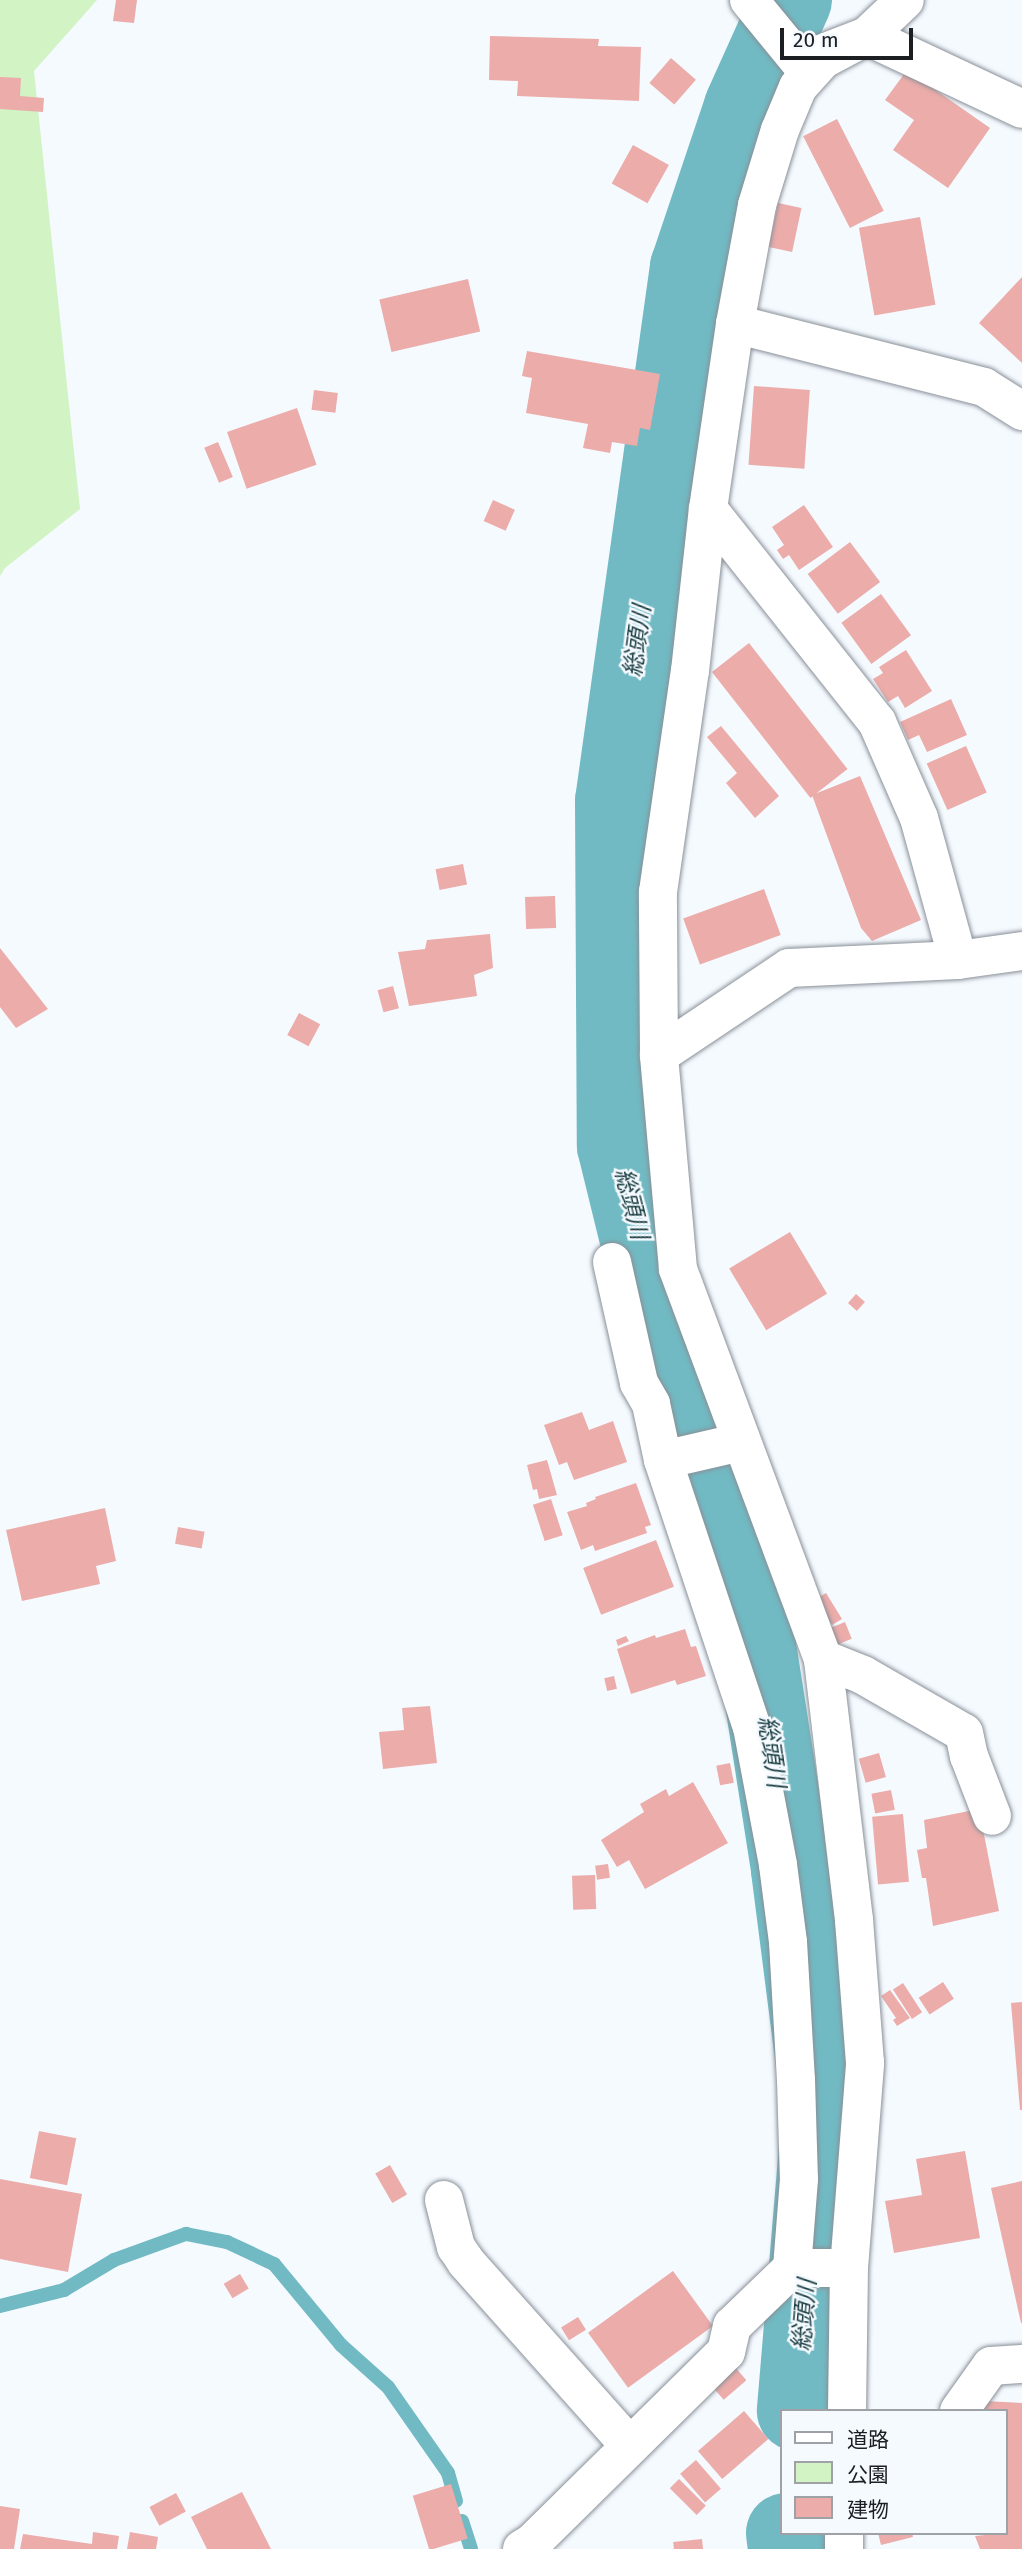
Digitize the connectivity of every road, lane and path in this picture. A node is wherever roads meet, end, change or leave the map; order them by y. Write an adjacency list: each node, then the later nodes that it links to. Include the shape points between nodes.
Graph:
1 (905, 0): 3 (street)
2 (748, 1): 3 (street, via 800,62)
3 (867, 36): 4 (street); 5 (street, via 822,60 798,87 757,205)
4 (1022, 109)
5 (735, 324): 6 (street, via 984,387); 7 (street)
6 (1022, 411)
7 (708, 509): 9 (street, via 877,722 919,818); 10 (street, via 658,892)
8 (1022, 951): 9 (street)
9 (958, 960): 10 (street, via 789,968)
10 (659, 1055): 12 (street, via 678,1269)
11 (612, 1262): 13 (street, via 639,1383 650,1404)
12 (741, 1442): 13 (street); 14 (street)
13 (663, 1460): 17 (street, via 752,1727 778,1865 788,1942 796,2092 799,2179)
14 (823, 1659): 15 (street, via 863,1675 964,1733); 18 (street, via 854,1920 865,2063)
15 (992, 1816)
16 (444, 2200): 22 (street, via 456,2247 466,2262)
17 (792, 2268): 18 (street); 22 (street, via 732,2326 726,2352)
18 (849, 2268): 20 (street)
19 (1022, 2364): 21 (street, via 991,2366)
20 (847, 2409)
21 (959, 2409)
22 (630, 2446): 23 (street)
23 (522, 2549)

